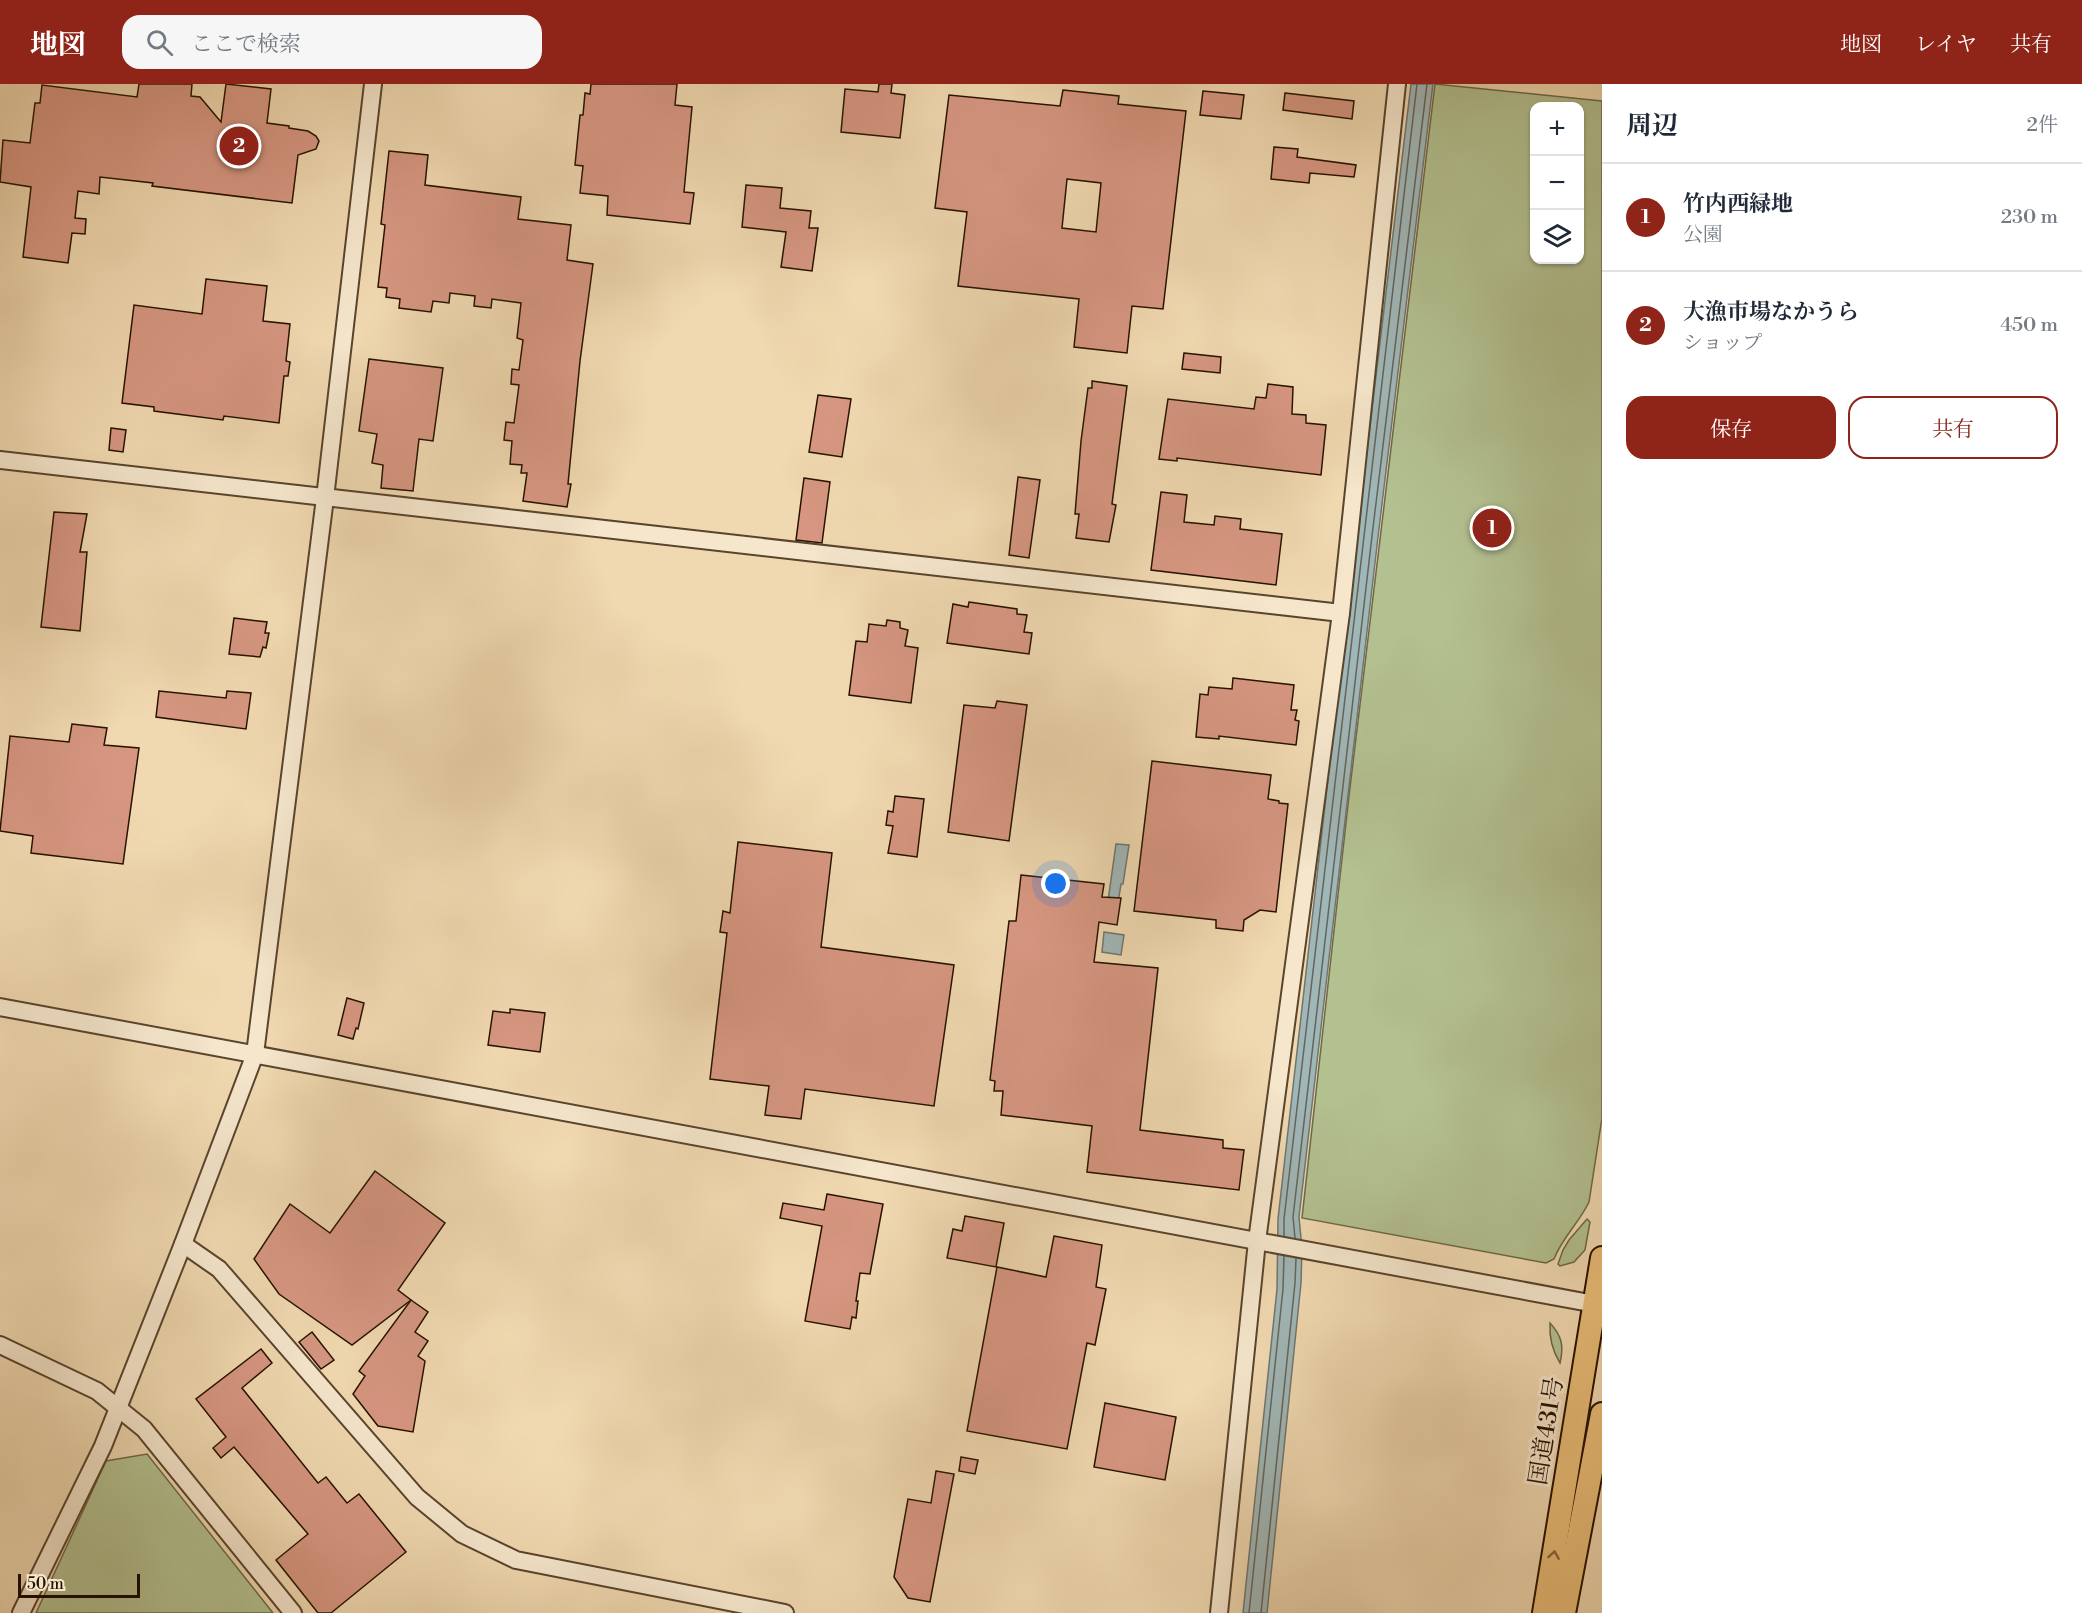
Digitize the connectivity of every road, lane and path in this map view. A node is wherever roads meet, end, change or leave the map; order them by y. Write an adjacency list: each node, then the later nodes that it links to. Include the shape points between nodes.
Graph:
1 (373, 84): 4 (street)
2 (1397, 84): 5 (street)
3 (0, 460): 4 (street)
4 (325, 498): 5 (street); 7 (street)
5 (1341, 613): 8 (street)
6 (0, 1006): 7 (street)
7 (255, 1054): 8 (street); 9 (street)
8 (1257, 1241): 11 (street); 18 (street)
9 (183, 1244): 13 (street); 17 (street, via 219,1269 417,1497 462,1533 516,1560)
10 (1602, 1258): 11 (highway, 国道431号)
11 (1595, 1304): 19 (highway, 国道431号, one-way to 11)
12 (0, 1345): 13 (street, via 97,1391)
13 (118, 1406): 15 (street); 16 (street, via 144,1429)
14 (1602, 1414): 20 (highway, 国道431号)
15 (21, 1613)
16 (293, 1613)
17 (785, 1613)
18 (1219, 1613)
19 (1544, 1613)
20 (1564, 1613)

